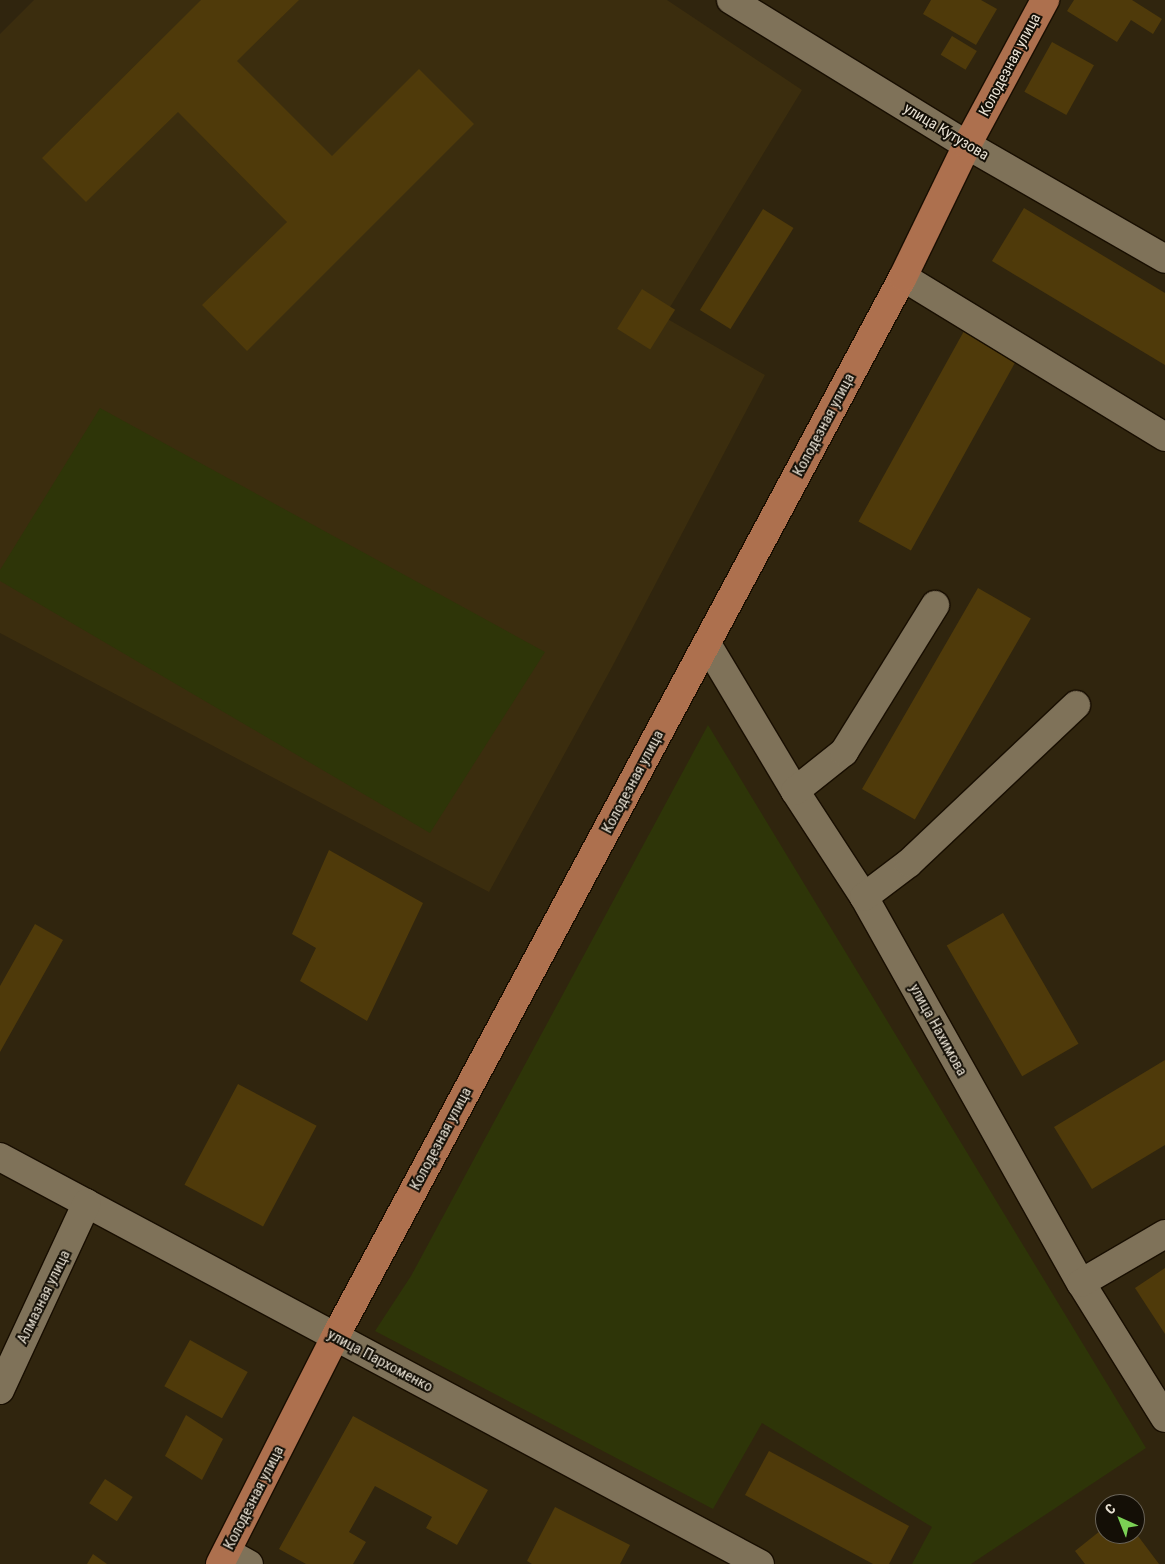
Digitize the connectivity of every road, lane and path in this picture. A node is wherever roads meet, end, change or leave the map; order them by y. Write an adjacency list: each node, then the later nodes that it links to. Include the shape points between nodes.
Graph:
1 (730, 0): 3 (street, улица Кутузова)
2 (1045, 0): 3 (main road, Колодезная улица)
3 (967, 145): 4 (street, улица Кутузова); 5 (main road, Колодезная улица)
4 (1165, 259)
5 (903, 278): 6 (street); 8 (main road, Колодезная улица)
6 (1165, 436)
7 (936, 604): 10 (street, via 844,752)
8 (707, 644): 10 (street, улица Нахимова); 16 (main road, Колодезная улица)
9 (1076, 705): 11 (street, via 909,864)
10 (795, 791): 11 (street, улица Нахимова)
11 (864, 897): 15 (street, улица Нахимова)
12 (0, 1157): 13 (street, улица Пархоменко)
13 (88, 1203): 16 (street, улица Пархоменко); 17 (street, Алмазная улица)
14 (1165, 1234): 15 (street)
15 (1081, 1283): 18 (street, улица Нахимова)
16 (335, 1337): 19 (main road, Колодезная улица); 20 (street, улица Пархоменко)
17 (0, 1390)
18 (1165, 1418)
19 (232, 1560)
20 (760, 1564)

